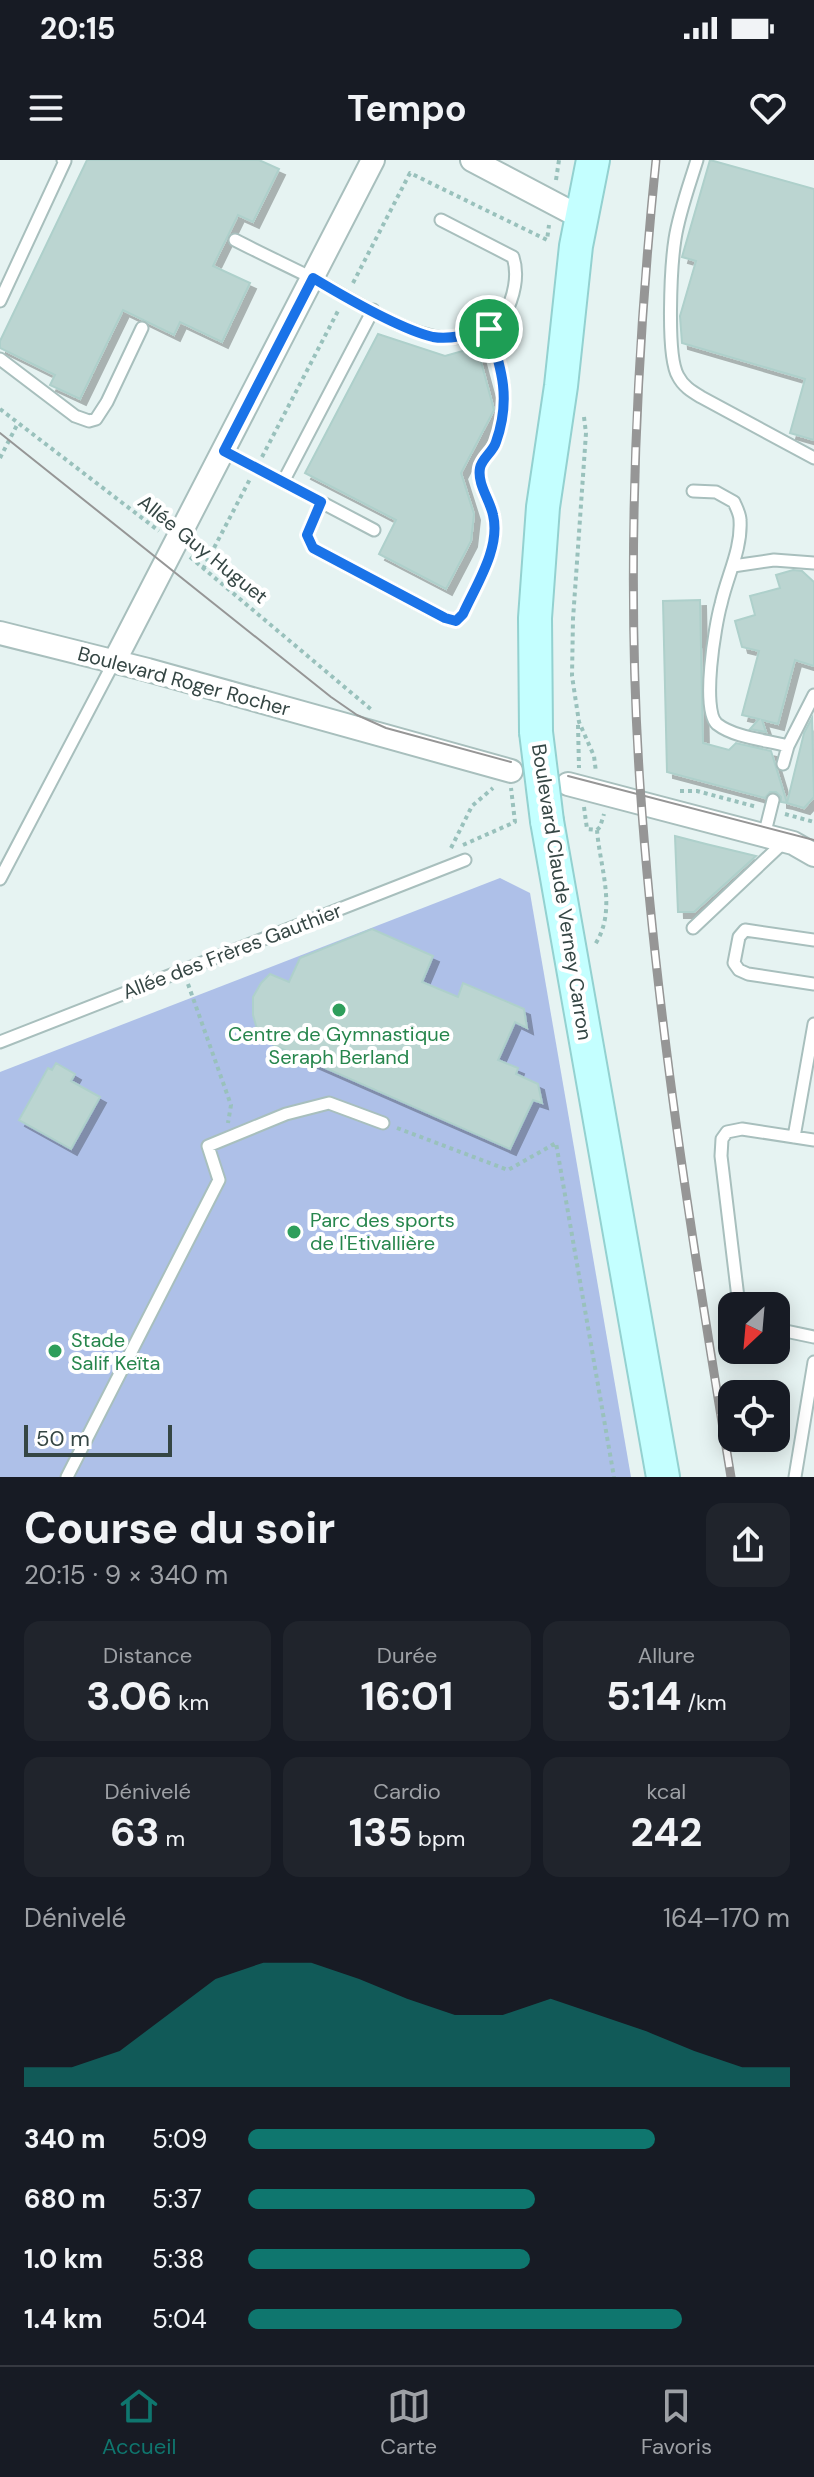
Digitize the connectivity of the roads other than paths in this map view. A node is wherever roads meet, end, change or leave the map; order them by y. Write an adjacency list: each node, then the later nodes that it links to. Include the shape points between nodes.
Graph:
1 (65, 160): 10 (lane)
2 (373, 160): 9 (street)
3 (472, 160): 6 (street)
4 (593, 160): 6 (main road, Boulevard Claude Verney Carron)
5 (697, 160): 16 (lane, via 675,239 670,325 676,374 701,397)
6 (582, 218): 48 (main road, Boulevard Claude Verney Carron, bridge, via 542,523 535,618 536,732 547,821)
7 (441, 220): 13 (lane, via 513,257 517,270 510,305)
8 (235, 240): 9 (lane)
9 (313, 278): 11 (lane); 15 (street)
10 (0, 301)
11 (373, 310): 13 (lane, via 433,337); 17 (lane)
12 (142, 328): 14 (lane, via 107,402 89,421)
13 (489, 329): 19 (lane, via 503,374 505,407 495,446 480,469 495,519 490,555 463,614 456,621 445,618 313,548 307,535)
14 (0, 359)
15 (224, 451): 17 (lane); 24 (street)
16 (814, 458)
17 (283, 482): 19 (lane)
18 (693, 491): 22 (lane, via 716,492 734,502 740,519)
19 (321, 502): 20 (lane)
20 (374, 530)
21 (814, 563): 22 (lane, via 774,560)
22 (733, 566): 26 (lane, via 720,604 709,688 712,718 734,732)
23 (0, 633): 24 (street, Boulevard Roger Rocher)
24 (114, 662): 28 (street, Boulevard Roger Rocher, via 375,724); 34 (lane)
25 (814, 695): 26 (lane)
26 (788, 746): 27 (lane)
27 (783, 764)
28 (507, 779)
29 (572, 785): 31 (street)
30 (771, 805): 31 (lane)
31 (781, 840): 32 (street); 35 (lane)
32 (814, 855)
33 (465, 860): 39 (lane, Allée des Frères Gauthier)
34 (0, 879)
35 (693, 928)
36 (814, 940): 37 (lane, via 745,930 734,963 748,974)
37 (814, 984)
38 (814, 1024): 41 (lane)
39 (0, 1042)
40 (383, 1123): 47 (lane, via 329,1103 286,1114 208,1146 219,1180)
41 (794, 1137): 42 (lane); 43 (lane, via 742,1129 727,1132 722,1139)
42 (814, 1140)
43 (737, 1292)
44 (790, 1332): 45 (lane)
45 (814, 1337)
46 (814, 1362): 49 (lane)
47 (67, 1477)
48 (663, 1477)
49 (795, 1477)

